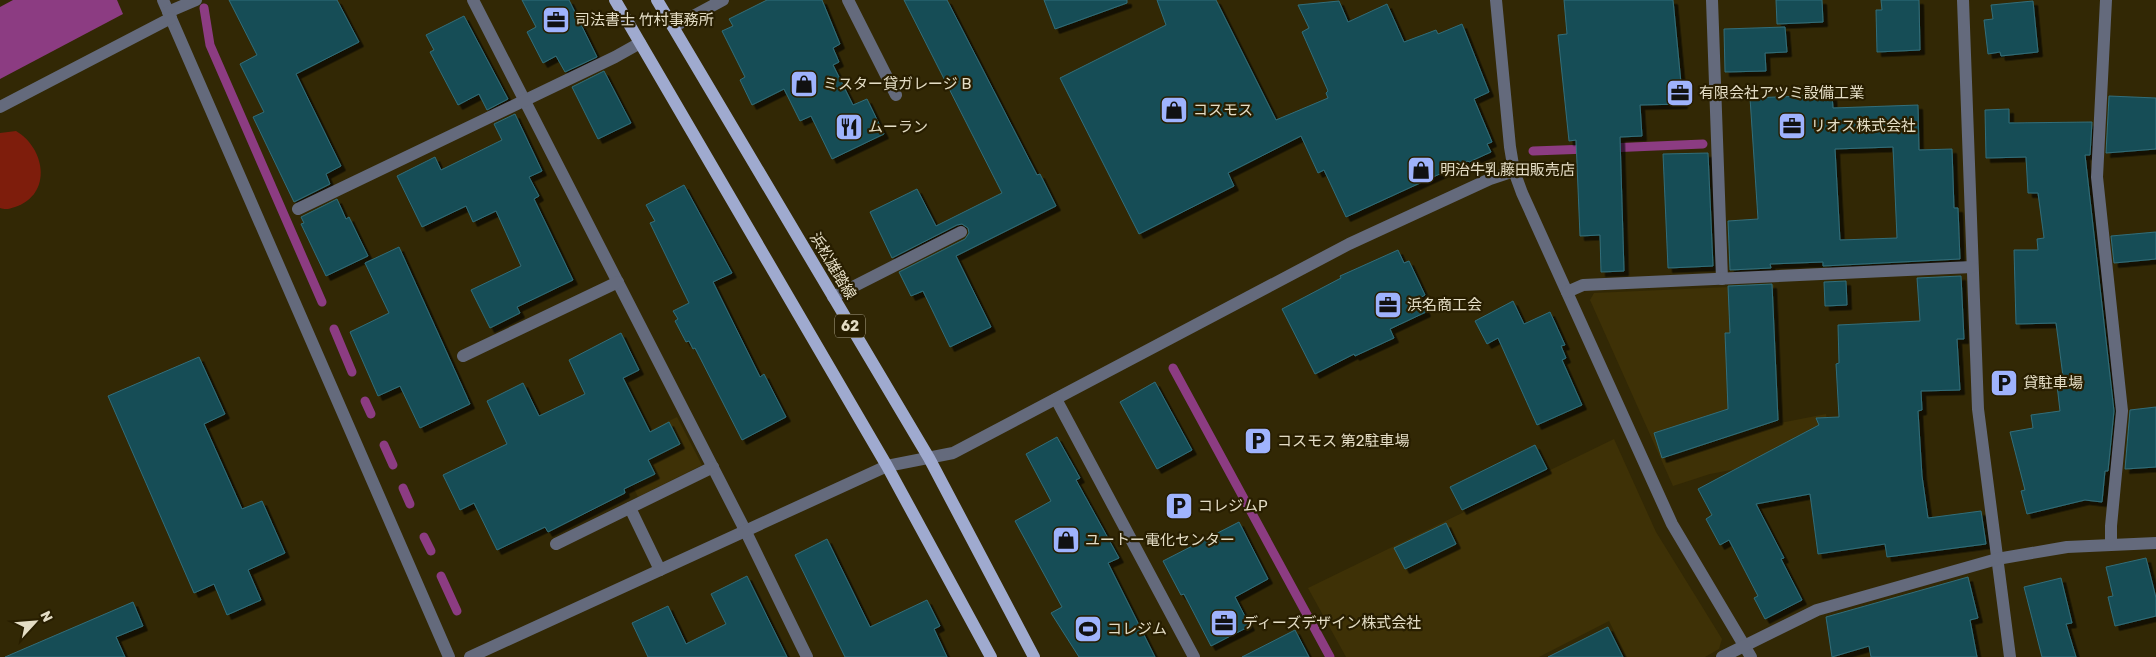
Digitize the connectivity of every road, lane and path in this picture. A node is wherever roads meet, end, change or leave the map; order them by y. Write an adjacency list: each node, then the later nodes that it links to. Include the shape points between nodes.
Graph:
1 (196, 0): 11 (street)
2 (473, 0): 15 (street)
3 (615, 0): 13 (main road, 62)
4 (657, 0): 12 (main road, 浜松雄踏線 / 62)
5 (723, 0): 12 (street)
6 (848, 0): 14 (street)
7 (1496, 0): 17 (street)
8 (1712, 0): 21 (street)
9 (1963, 0): 20 (street)
10 (2106, 0): 34 (street, via 2097,177 2122,411)
11 (168, 10): 16 (street); 38 (street)
12 (673, 27): 24 (main road, 浜松雄踏線 / 62)
13 (640, 43): 15 (street); 28 (main road, 62)
14 (896, 95)
15 (524, 101): 18 (street); 22 (street)
16 (0, 107)
17 (1514, 171): 23 (street); 26 (street, via 1349,244)
18 (298, 210)
19 (961, 232): 24 (street)
20 (1972, 267): 21 (street); 35 (street, via 1978,409)
21 (1722, 279): 23 (street, via 1583,285)
22 (618, 282): 25 (street); 29 (street)
23 (1567, 292): 37 (street, via 1672,524)
24 (833, 297): 27 (main road, 浜松雄踏線 / 62)
25 (463, 356)
26 (1056, 399): 27 (street, via 953,454); 43 (street)
27 (929, 458): 28 (street); 42 (main road, 浜松雄踏線 / 62)
28 (887, 466): 31 (street); 41 (main road, 62)
29 (713, 467): 30 (street); 31 (street)
30 (630, 508): 33 (street); 36 (street)
31 (745, 530): 36 (street); 40 (street)
32 (2156, 542): 34 (street)
33 (556, 544)
34 (2111, 544): 35 (street, via 2042,550)
35 (1997, 559): 37 (street, via 1841,601); 46 (street)
36 (660, 570): 39 (street)
37 (1745, 644): 44 (street); 45 (street)
38 (449, 657)
39 (470, 657)
40 (807, 657)
41 (991, 657)
42 (1034, 657)
43 (1194, 657)
44 (1722, 657)
45 (1751, 657)
46 (2010, 657)

